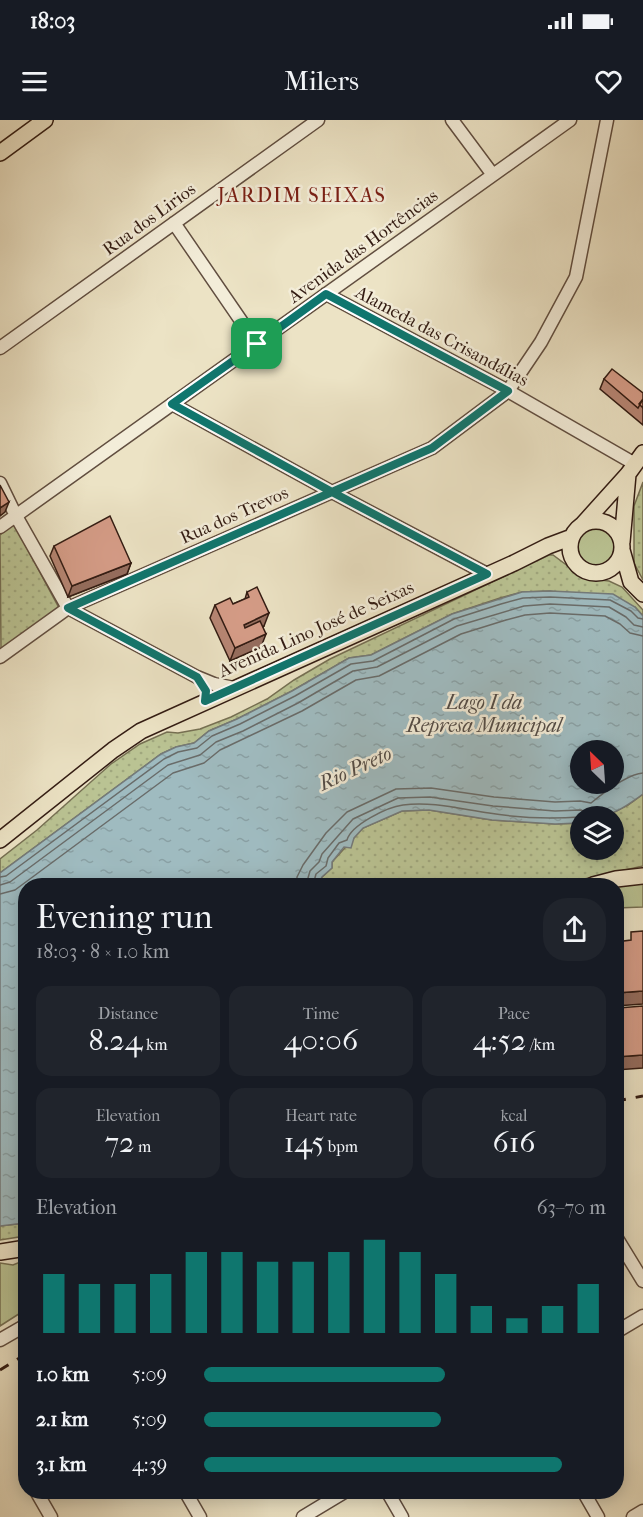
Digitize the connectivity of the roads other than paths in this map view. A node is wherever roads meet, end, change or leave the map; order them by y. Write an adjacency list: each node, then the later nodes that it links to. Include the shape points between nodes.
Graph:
1 (45, 120): 6 (main road)
2 (318, 120): 8 (street, Rua dos Lirios)
3 (453, 120): 7 (street)
4 (570, 120): 7 (street, Avenida das Hortências)
5 (607, 120): 12 (street, Rua dos Trevos, via 576,277 541,342)
6 (0, 153)
7 (493, 175): 9 (street, Avenida das Hortências)
8 (174, 223): 10 (street); 11 (street, Rua dos Lirios)
9 (326, 294): 10 (street, Avenida das Hortências); 12 (street, Alameda das Crisandálias)
10 (257, 344): 13 (street, Avenida das Hortências)
11 (0, 348)
12 (508, 391): 14 (street, Alameda das Crisandálias); 16 (street, Rua dos Trevos, via 432,448)
13 (172, 404): 16 (street); 17 (street, Avenida das Hortências)
14 (635, 463): 18 (main road); 21 (main road)
15 (0, 483): 17 (street)
16 (332, 492): 23 (street); 25 (street, Rua dos Trevos)
17 (16, 516): 19 (street, Avenida das Hortências); 25 (street)
18 (583, 524): 20 (main road); 21 (main road, via 607,524 619,535)
19 (0, 527)
20 (572, 537): 22 (main road, via 573,560 578,567); 23 (main road, Avenida Lino José de Seixas)
21 (622, 546): 22 (main road, via 620,558 609,570); 24 (main road)
22 (593, 573): 24 (main road)
23 (487, 574): 28 (main road, Avenida Lino José de Seixas)
24 (636, 587)
25 (68, 608): 26 (street, Rua dos Trevos); 27 (street)
26 (0, 656)
27 (197, 677): 28 (street); 29 (street, via 206,691)
28 (234, 688): 29 (main road, Avenida Lino José de Seixas)
29 (205, 701): 30 (main road, Avenida Lino José de Seixas, via 141,731)
30 (0, 840)
31 (643, 876): 32 (main road)
32 (624, 878)
33 (18, 1249): 35 (main road)
34 (624, 1250): 36 (street)
35 (0, 1252)
36 (643, 1281)
37 (643, 1316): 38 (street)
38 (624, 1327)
39 (18, 1330): 40 (street)
40 (0, 1341)
41 (41, 1499): 47 (street)
42 (190, 1499): 48 (street)
43 (333, 1499): 49 (street)
44 (392, 1499): 50 (street)
45 (588, 1499): 51 (street)
46 (643, 1511): 52 (street)
47 (51, 1517)
48 (200, 1517)
49 (303, 1517)
50 (402, 1517)
51 (598, 1517)
52 (633, 1517)

